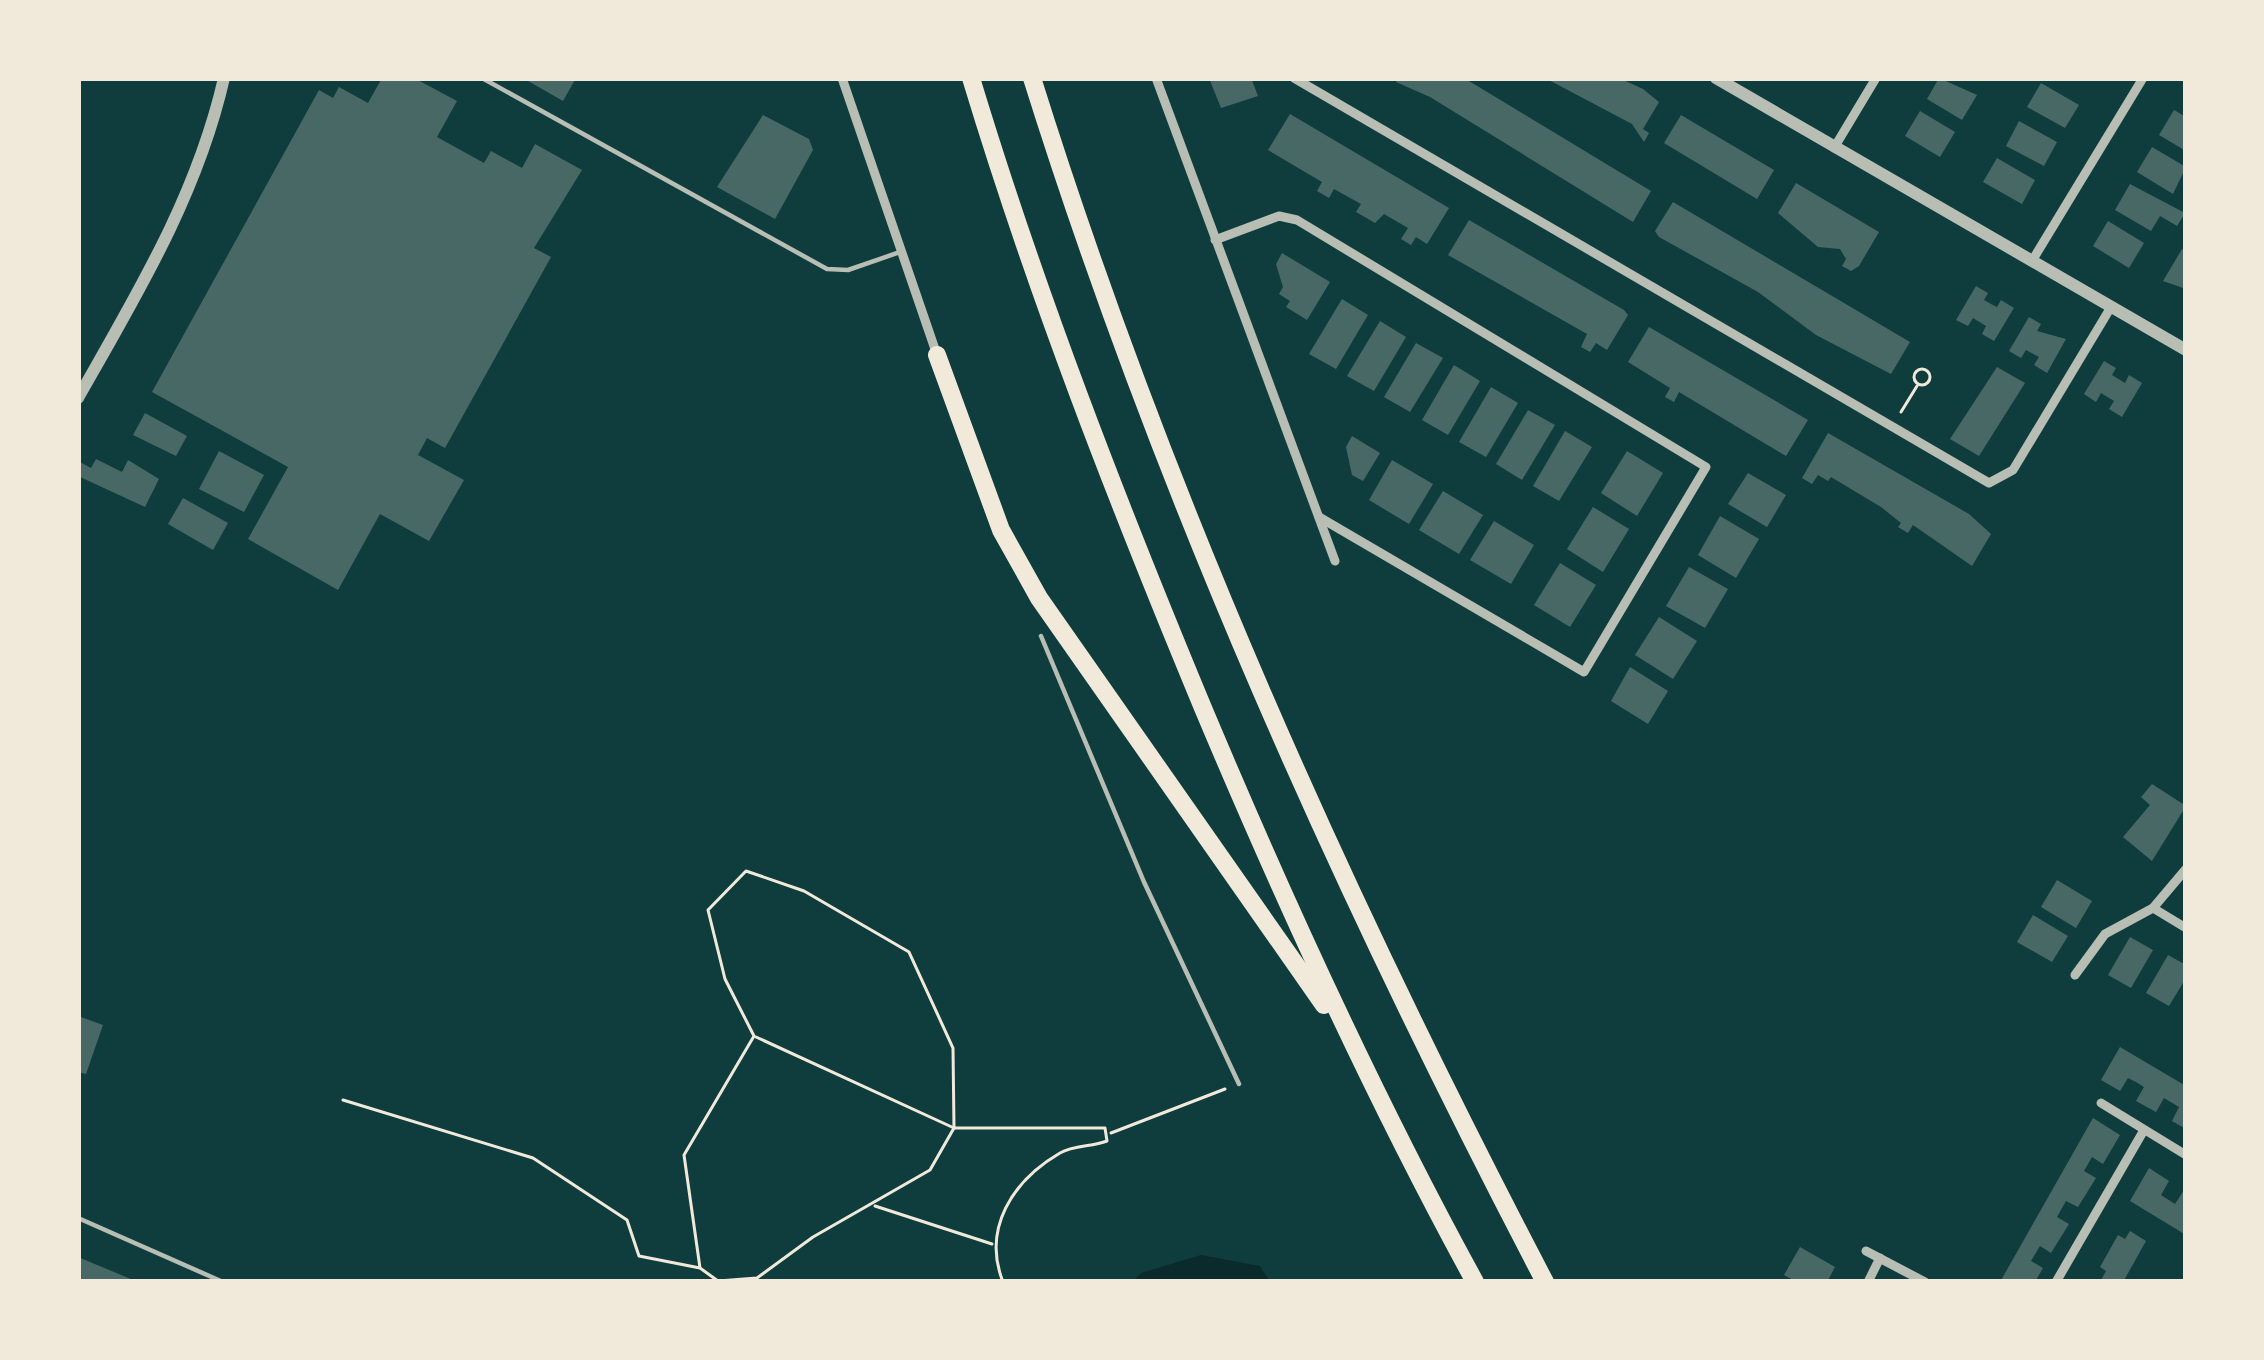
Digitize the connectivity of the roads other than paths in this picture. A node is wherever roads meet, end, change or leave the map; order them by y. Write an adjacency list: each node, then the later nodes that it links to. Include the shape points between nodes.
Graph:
1 (224, 78): 18 (street, via 206,152 165,244)
2 (482, 78): 13 (lane, via 827,269)
3 (842, 78): 13 (street)
4 (971, 78): 26 (highway, via 1074,388)
5 (1032, 78): 36 (highway, via 1127,360 1309,807)
6 (1156, 78): 12 (street)
7 (1294, 78): 15 (street, via 1989,482 2013,470)
8 (1716, 78): 11 (street)
9 (1876, 78): 11 (street)
10 (2143, 78): 14 (street)
11 (1834, 148): 14 (street)
12 (1215, 240): 19 (street); 19 (street, via 1280,216 1297,220 1706,466 1584,671)
13 (903, 251): 17 (street)
14 (2032, 261): 15 (street)
15 (2111, 307): 16 (street)
16 (2186, 350)
17 (937, 355): 26 (highway, via 1001,530 1039,598)
18 (78, 398)
19 (1319, 517): 20 (street)
20 (1335, 561)
21 (1041, 636): 27 (lane)
22 (2186, 869): 23 (street)
23 (2153, 908): 24 (street); 25 (street, via 2114,926)
24 (2186, 928)
25 (2075, 975)
26 (1351, 1043): 35 (highway)
27 (1240, 1084)
28 (2101, 1103): 29 (street)
29 (2144, 1130): 30 (street); 39 (street)
30 (2186, 1155)
31 (78, 1218): 34 (lane)
32 (1866, 1251): 33 (street)
33 (1880, 1258): 37 (street); 38 (street)
34 (222, 1282)
35 (1475, 1282)
36 (1545, 1282)
37 (1868, 1282)
38 (1925, 1282)
39 (2056, 1282)

